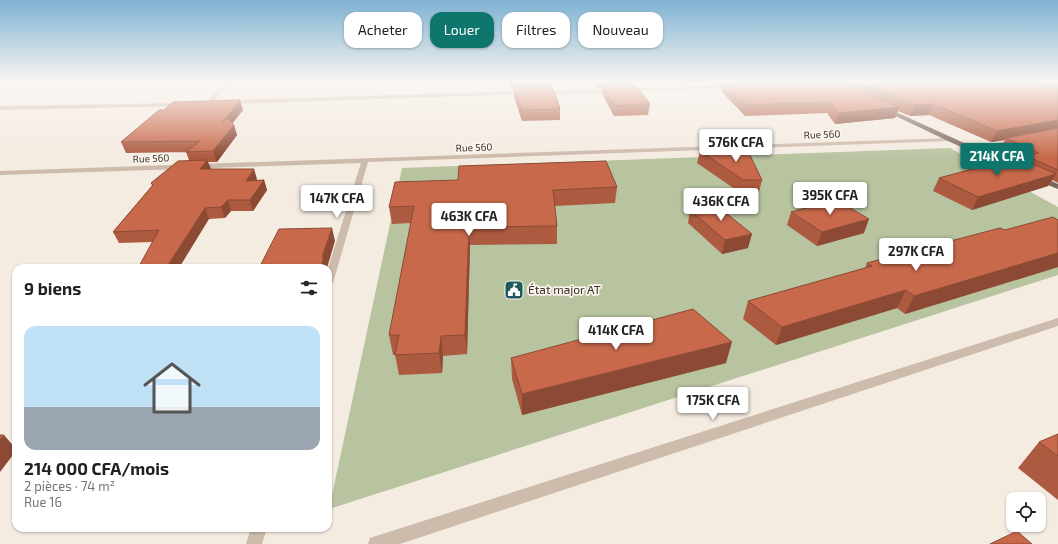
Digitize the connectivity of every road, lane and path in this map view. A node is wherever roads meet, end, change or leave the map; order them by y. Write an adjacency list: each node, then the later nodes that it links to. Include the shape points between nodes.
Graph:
1 (24, 107): 3 (street)
2 (880, 107): 5 (main road)
3 (0, 108)
4 (1028, 139): 6 (street)
5 (950, 140): 6 (main road); 7 (street, Rue 560)
6 (975, 149): 9 (main road)
7 (365, 161): 8 (street, Rue 560); 10 (street)
8 (0, 173)
9 (1058, 187)
10 (332, 270)
11 (1058, 322): 14 (street)
12 (257, 532): 13 (street)
13 (254, 544)
14 (376, 544)

